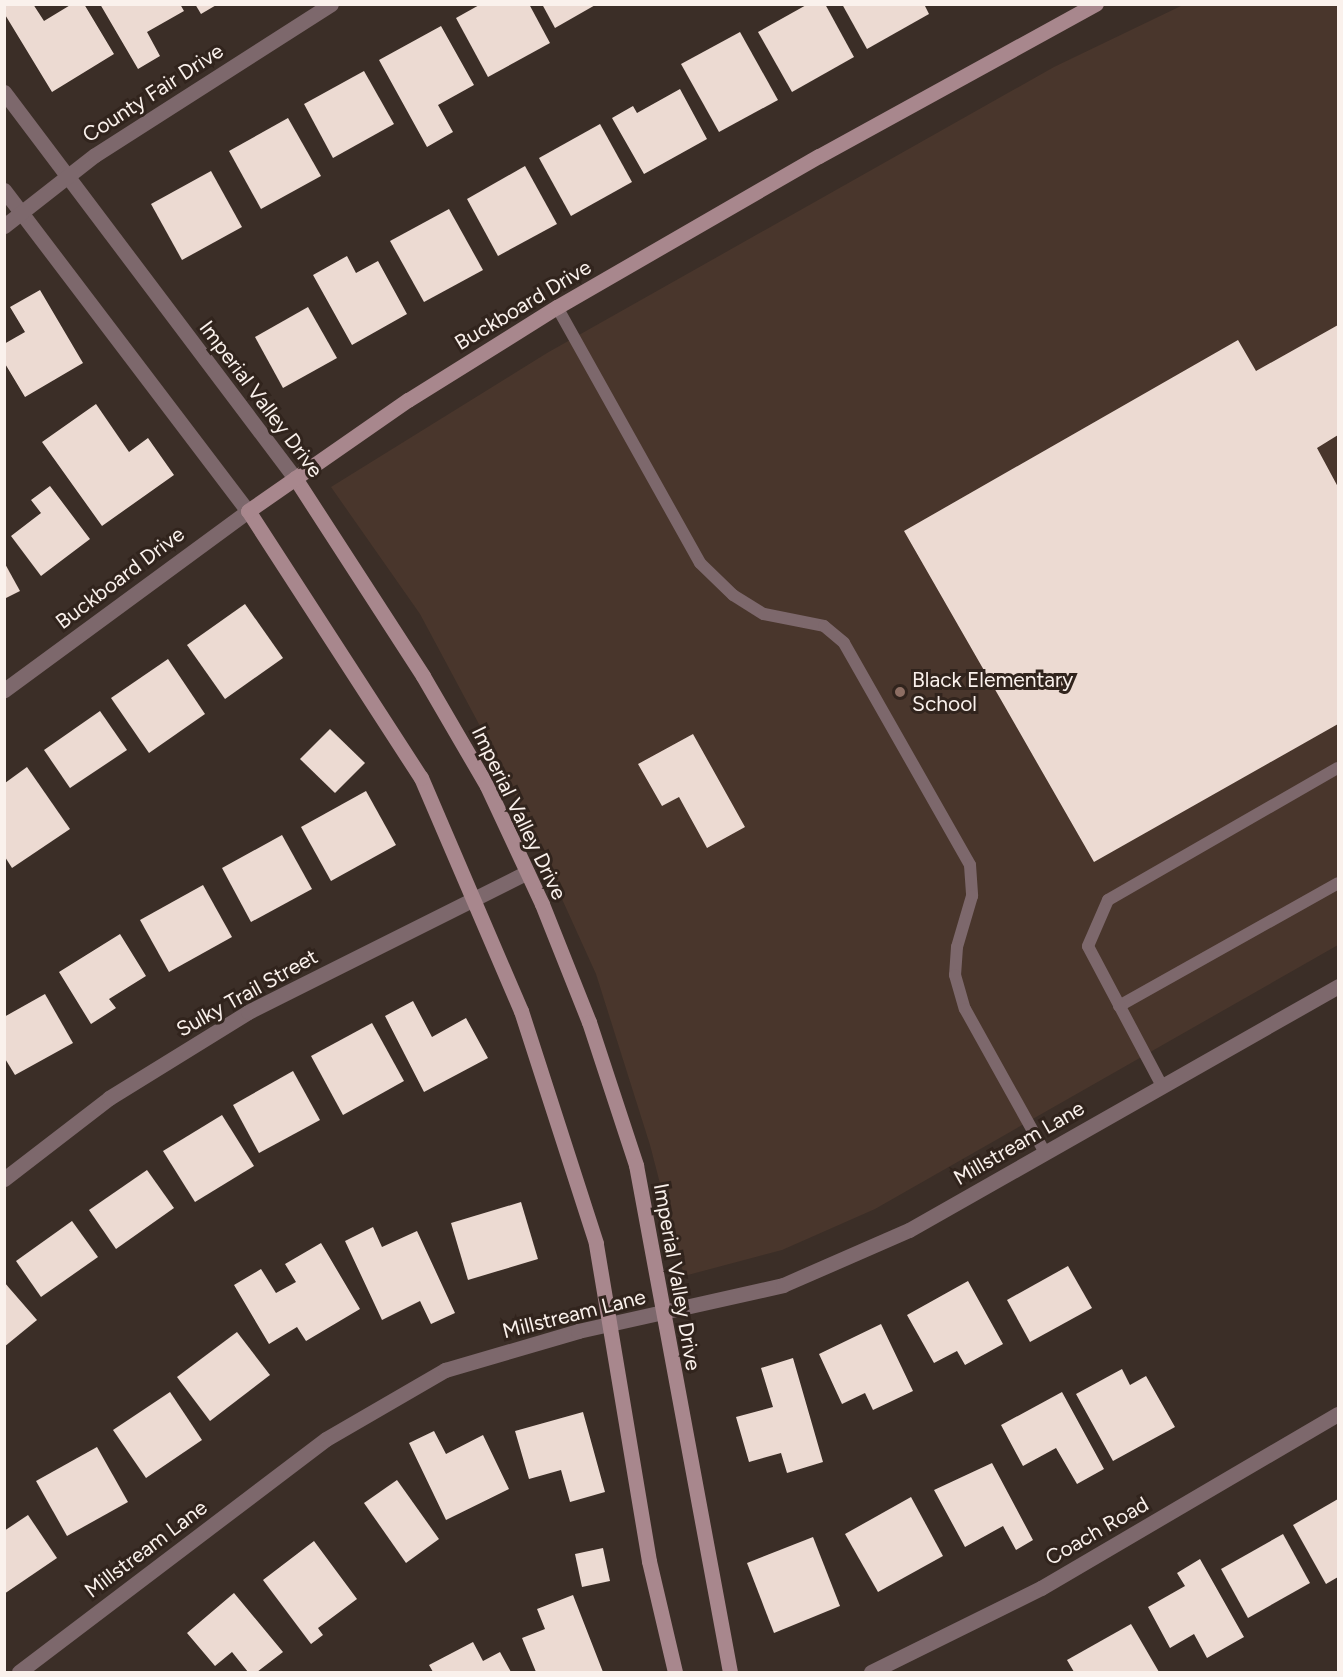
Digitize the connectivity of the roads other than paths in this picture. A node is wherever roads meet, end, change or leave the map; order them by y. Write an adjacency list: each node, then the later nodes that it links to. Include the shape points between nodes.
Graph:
1 (331, 4): 4 (street, County Fair Drive, via 94,155)
2 (1096, 4): 8 (street, Buckboard Drive, via 819,156)
3 (4, 92): 4 (street, Imperial Valley Drive)
4 (67, 177): 6 (street, County Fair Drive); 9 (street, Imperial Valley Drive)
5 (4, 190): 6 (street)
6 (22, 214): 7 (street, County Fair Drive); 10 (street)
7 (4, 226)
8 (557, 307): 9 (street, Buckboard Drive, via 408,400); 19 (lane, via 700,563 734,596 764,614 824,626 844,643 970,865 972,896 957,947 955,975 965,1009)
9 (295, 478): 10 (street, Buckboard Drive); 13 (street, Imperial Valley Drive, via 423,676 486,786)
10 (248, 511): 11 (street, Buckboard Drive); 15 (street, via 421,778)
11 (4, 690)
12 (1338, 768): 17 (lane, via 1108,900 1088,946)
13 (527, 872): 15 (street, Sulky Trail Street); 21 (street, Imperial Valley Drive, via 590,1022 636,1165)
14 (1338, 883): 17 (lane)
15 (474, 900): 20 (street, Sulky Trail Street, via 249,1012 109,1098); 22 (street, via 521,1011 563,1134 596,1243)
16 (1338, 986): 18 (street, Millstream Lane)
17 (1119, 1006): 18 (lane)
18 (1162, 1086): 19 (street, Millstream Lane)
19 (1045, 1153): 21 (street, Millstream Lane, via 909,1230 783,1285)
20 (4, 1179)
21 (664, 1314): 22 (street, Millstream Lane); 26 (street, Imperial Valley Drive)
22 (610, 1325): 24 (street, Millstream Lane, via 445,1370 326,1439); 25 (street, via 649,1561)
23 (1338, 1414): 27 (street, Coach Road, via 1041,1588)
24 (19, 1672)
25 (675, 1672)
26 (730, 1672)
27 (871, 1672)

